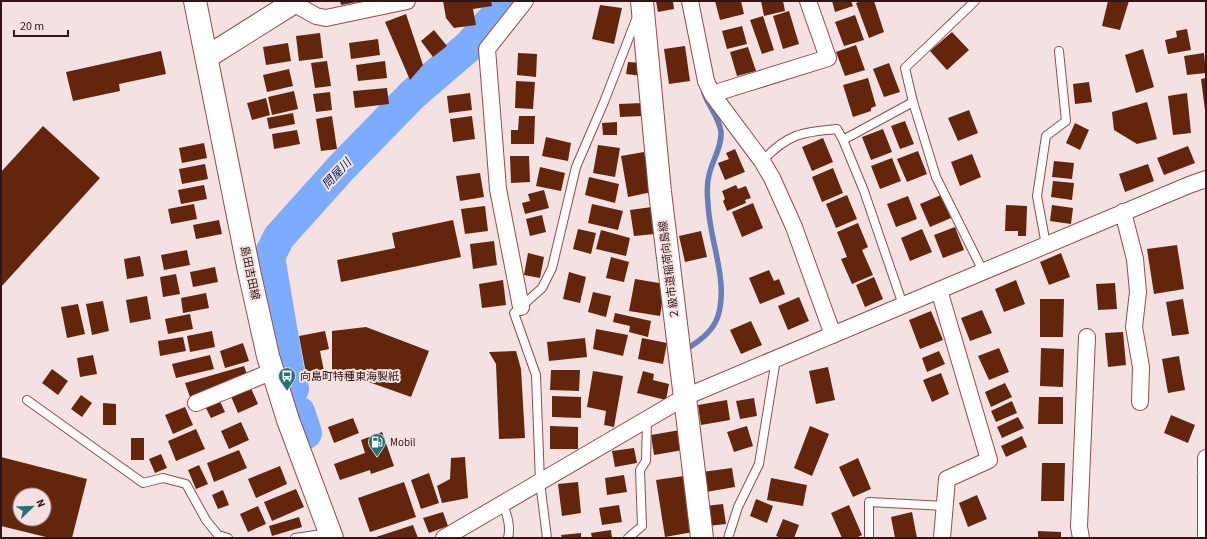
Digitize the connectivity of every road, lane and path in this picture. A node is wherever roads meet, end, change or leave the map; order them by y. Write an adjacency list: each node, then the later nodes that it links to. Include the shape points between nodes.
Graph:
1 (195, 1): 10 (street, 島田吉田線)
2 (407, 1): 7 (street, via 326,18 316,16)
3 (525, 1): 21 (street, via 487,49 498,189)
4 (690, 1): 11 (street, via 706,81)
5 (808, 1): 11 (street, via 828,58)
6 (975, 1): 12 (lane, via 905,68)
7 (294, 2): 10 (street)
8 (642, 2): 21 (lane, via 576,167 552,268 542,288); 26 (street, ２級市道稲荷向島線, via 660,192)
9 (1059, 51): 17 (lane, via 1066,121 1046,136 1037,196)
10 (207, 57): 25 (street, 島田吉田線, via 249,271)
11 (712, 94): 14 (street)
12 (913, 102): 13 (lane); 18 (lane, via 936,177)
13 (843, 140): 14 (lane, via 837,129 800,134 787,139); 20 (lane, via 864,191)
14 (762, 161): 22 (street, via 794,227)
15 (1206, 179): 16 (street)
16 (1123, 212): 17 (street); 28 (street, via 1135,259 1138,292 1134,327 1141,367)
17 (1046, 245): 18 (street)
18 (983, 271): 19 (street)
19 (939, 290): 20 (street); 36 (street, via 988,460 947,479)
20 (903, 305): 22 (street)
21 (521, 307): 34 (lane, via 514,313 536,375)
22 (833, 335): 24 (street)
23 (1087, 337): 48 (street, via 1079,527)
24 (776, 359): 26 (street); 45 (lane, via 759,464 738,507)
25 (273, 371): 29 (street); 37 (street, 島田吉田線, via 288,420)
26 (685, 397): 30 (street); 44 (street, ２級市道稲荷向島線)
27 (27, 400): 38 (lane, via 143,483 163,478 186,484 210,525 218,535)
28 (1140, 402)
29 (196, 403)
30 (647, 420): 34 (street); 43 (lane, via 646,461 640,470 642,526)
31 (1206, 458): 32 (street)
32 (1206, 472)
33 (1206, 475): 49 (street)
34 (540, 482): 35 (street); 42 (lane)
35 (503, 504): 40 (street); 41 (lane, via 510,530)
36 (945, 506): 46 (lane, via 869,502); 47 (street)
37 (331, 535): 39 (lane)
38 (228, 538)
39 (295, 538)
40 (444, 538)
41 (508, 538)
42 (547, 538)
43 (628, 538)
44 (702, 538)
45 (728, 538)
46 (869, 538)
47 (942, 538)
48 (1081, 538)
49 (1206, 538)

